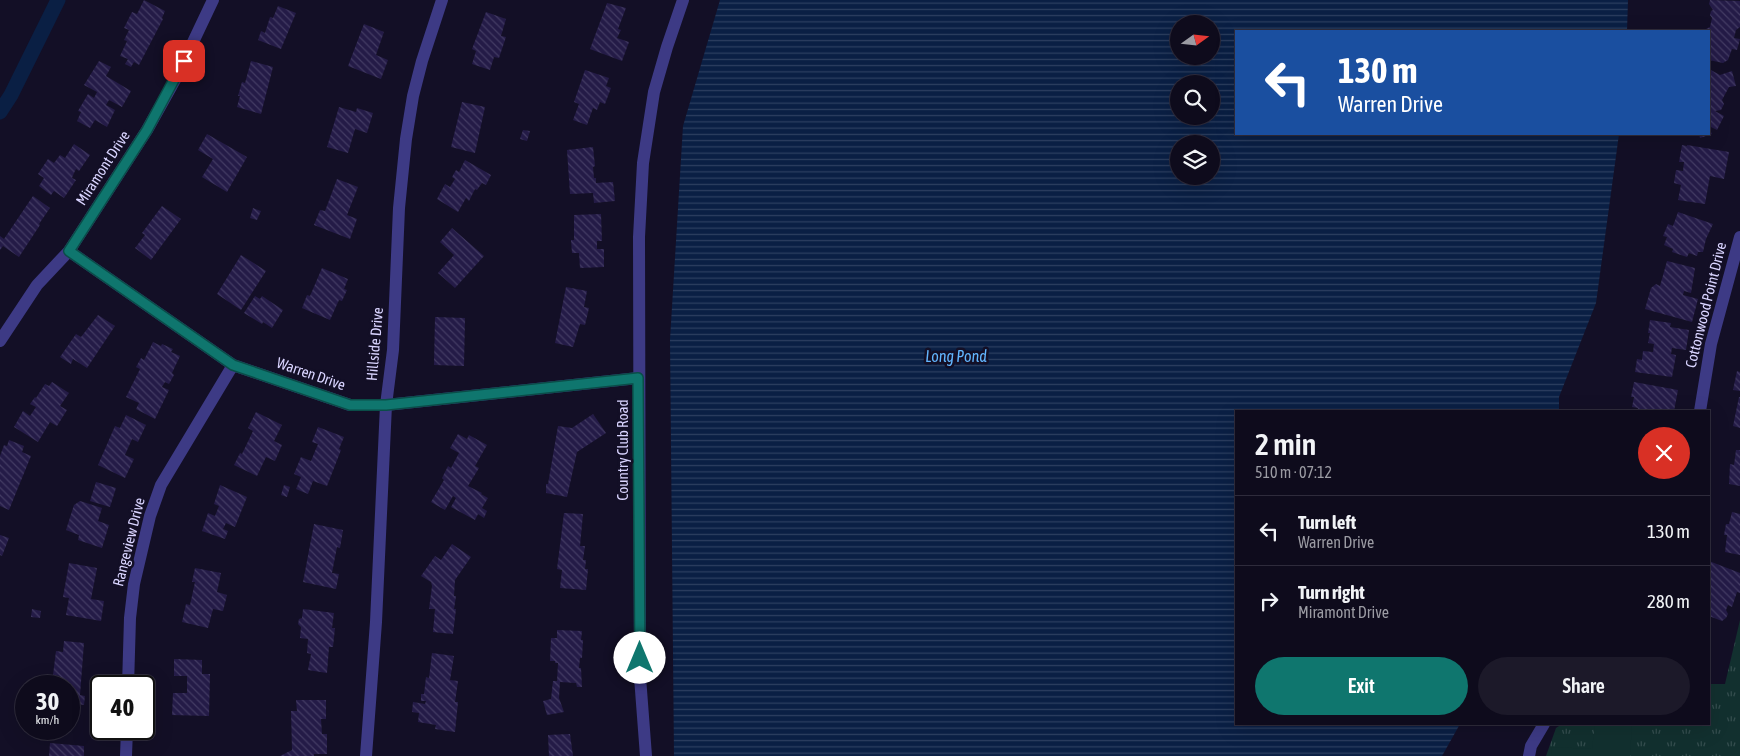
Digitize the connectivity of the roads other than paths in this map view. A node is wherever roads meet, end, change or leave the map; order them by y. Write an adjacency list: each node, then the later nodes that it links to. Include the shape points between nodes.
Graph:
1 (213, 0): 5 (street, Miramont Drive, via 147,130)
2 (442, 0): 9 (street, Hillside Drive, via 415,87 406,139 399,208 393,350)
3 (683, 0): 8 (street, Country Club Road, via 654,92 643,163)
4 (1740, 237): 10 (street, Cottonwood Point Drive, via 1711,344)
5 (69, 251): 6 (street, Miramont Drive, via 37,285); 7 (street, Warren Drive)
6 (0, 341)
7 (233, 365): 9 (street, Warren Drive, via 350,405); 11 (street, Rangeview Drive, via 161,485 150,516 134,584)
8 (638, 378): 9 (street, Warren Drive); 16 (street, Country Club Road, via 640,678)
9 (386, 405): 15 (street, Hillside Drive)
10 (1700, 410)
11 (128, 675)
12 (1543, 725): 17 (street)
13 (127, 740): 14 (street)
14 (126, 756)
15 (366, 756)
16 (646, 756)
17 (1529, 756)

